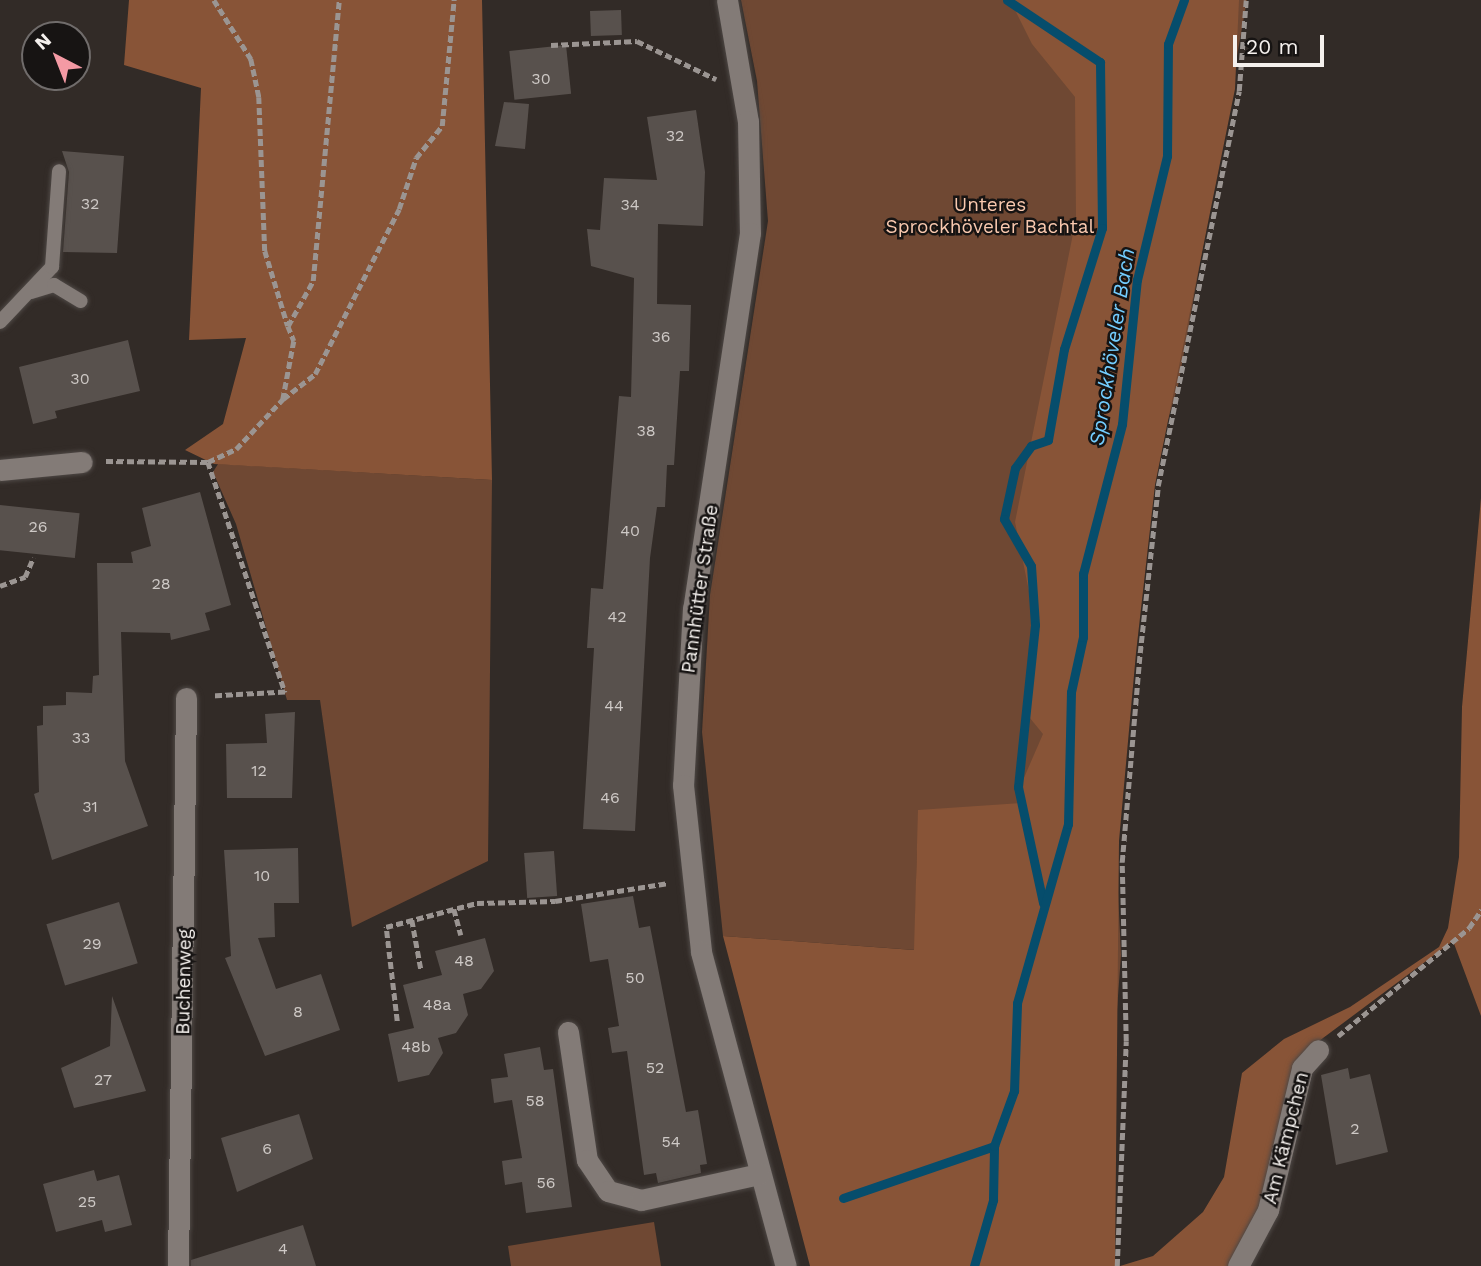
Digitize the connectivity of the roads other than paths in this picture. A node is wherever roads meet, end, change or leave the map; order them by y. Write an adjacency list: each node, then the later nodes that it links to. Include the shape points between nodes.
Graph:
1 (727, 0): 11 (street, Pannhütter Straße, via 751,161 750,233 685,697 690,880 704,965)
2 (59, 171): 3 (lane, via 52,267)
3 (30, 292): 4 (lane, via 54,285); 5 (lane)
4 (81, 301)
5 (0, 322)
6 (82, 462): 7 (street)
7 (2, 465)
8 (187, 698): 12 (street, Buchenweg)
9 (568, 1032): 11 (street, via 587,1160 608,1191 641,1200)
10 (1318, 1050): 14 (street, Am Kämpchen, via 1302,1068 1268,1210)
11 (759, 1174): 13 (street, Pannhütter Straße)
12 (178, 1266)
13 (786, 1266)
14 (1238, 1266)

